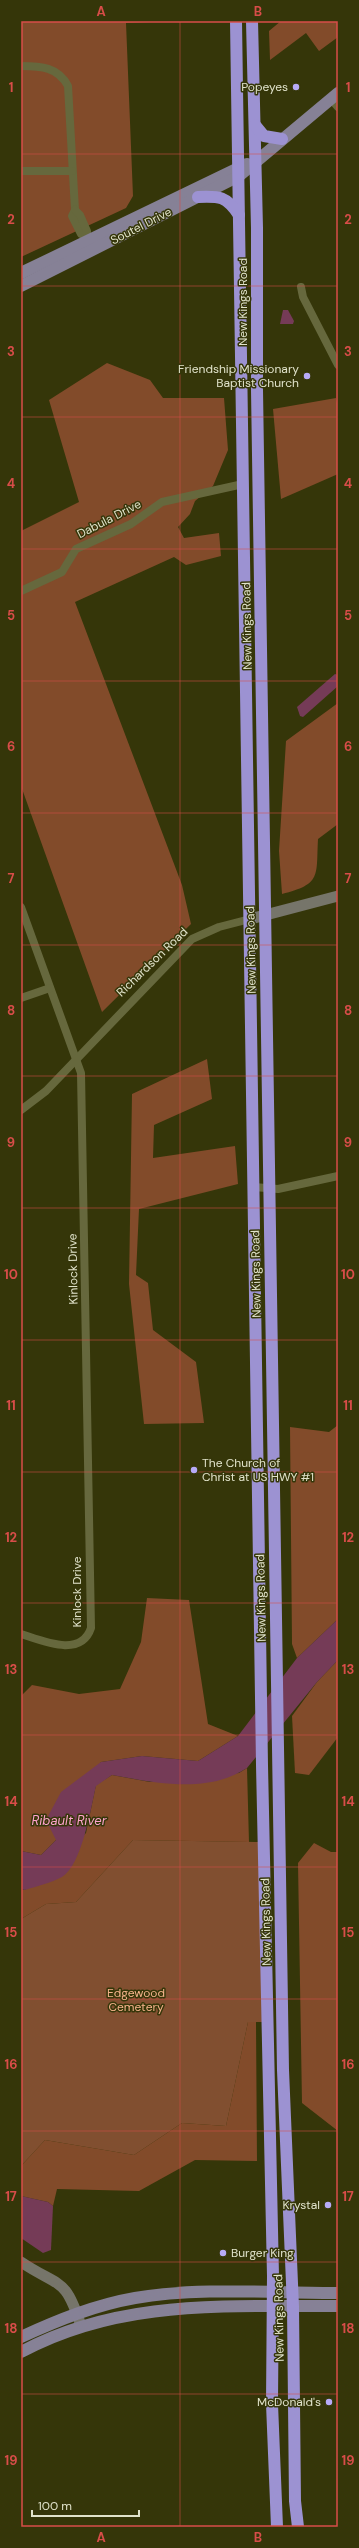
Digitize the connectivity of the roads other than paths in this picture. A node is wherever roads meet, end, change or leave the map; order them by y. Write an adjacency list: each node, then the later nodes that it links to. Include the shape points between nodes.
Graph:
1 (236, 21): 10 (highway, New Kings Road)
2 (252, 21): 5 (highway, New Kings Road)
3 (21, 66): 9 (street, via 47,68 64,79 68,86)
4 (336, 100): 6 (main road, Soutel Drive)
5 (255, 124): 6 (highway, via 264,136); 7 (highway, New Kings Road)
6 (282, 139): 7 (main road, Soutel Drive)
7 (256, 161): 10 (main road, Soutel Drive); 18 (highway, New Kings Road)
8 (21, 171): 9 (street)
9 (72, 171): 13 (street, via 72,216 80,234)
10 (238, 172): 11 (main road, Soutel Drive); 12 (highway, New Kings Road); 13 (main road, Soutel Drive)
11 (198, 197): 12 (highway, via 218,196 227,200); 13 (main road, Soutel Drive)
12 (239, 215): 19 (highway, New Kings Road)
13 (88, 243): 14 (main road, Soutel Drive); 15 (main road, Soutel Drive)
14 (21, 272)
15 (21, 286)
16 (301, 287): 17 (street)
17 (338, 365)
18 (257, 390): 19 (street); 22 (highway, New Kings Road)
19 (242, 392): 20 (highway, New Kings Road)
20 (243, 484): 21 (street, Dabula Drive, via 162,502 131,524 76,549 62,572); 23 (highway, New Kings Road)
21 (21, 591)
22 (262, 667): 23 (street); 26 (highway, New Kings Road)
23 (246, 668): 27 (highway, New Kings Road)
24 (338, 896): 26 (street, Richardson Road)
25 (21, 907): 28 (street, Kinlock Drive)
26 (265, 915): 27 (street, Richardson Road); 34 (highway, New Kings Road)
27 (250, 919): 30 (street, Richardson Road, via 219,927 192,939); 33 (highway, New Kings Road)
28 (50, 988): 29 (street); 30 (street, Kinlock Drive)
29 (21, 998)
30 (76, 1058): 31 (street, Richardson Road, via 39,1098); 37 (street, Kinlock Drive, via 81,1074 91,1628 85,1639 72,1645 62,1645)
31 (21, 1110)
32 (338, 1176): 34 (street, via 278,1189)
33 (254, 1187): 34 (street); 35 (highway, New Kings Road)
34 (269, 1188): 36 (highway, New Kings Road)
35 (257, 1412): 36 (street); 38 (highway, New Kings Road)
36 (272, 1412): 39 (highway, New Kings Road)
37 (21, 1634)
38 (265, 1895): 39 (street); 41 (highway, New Kings Road)
39 (280, 1895): 43 (highway, New Kings Road, via 282,2070)
40 (21, 2262): 47 (street, via 68,2291)
41 (272, 2293): 43 (main road); 44 (highway, New Kings Road); 47 (main road, via 165,2295 136,2298)
42 (338, 2293): 43 (main road)
43 (292, 2294): 46 (highway, New Kings Road)
44 (272, 2306): 46 (main road); 48 (main road, via 184,2306 139,2312); 51 (highway, New Kings Road)
45 (338, 2306): 46 (main road)
46 (293, 2307): 52 (highway, New Kings Road, via 295,2501)
47 (77, 2313): 48 (street); 49 (main road)
48 (81, 2326): 50 (main road)
49 (21, 2337)
50 (21, 2352)
51 (277, 2527)
52 (298, 2527)

